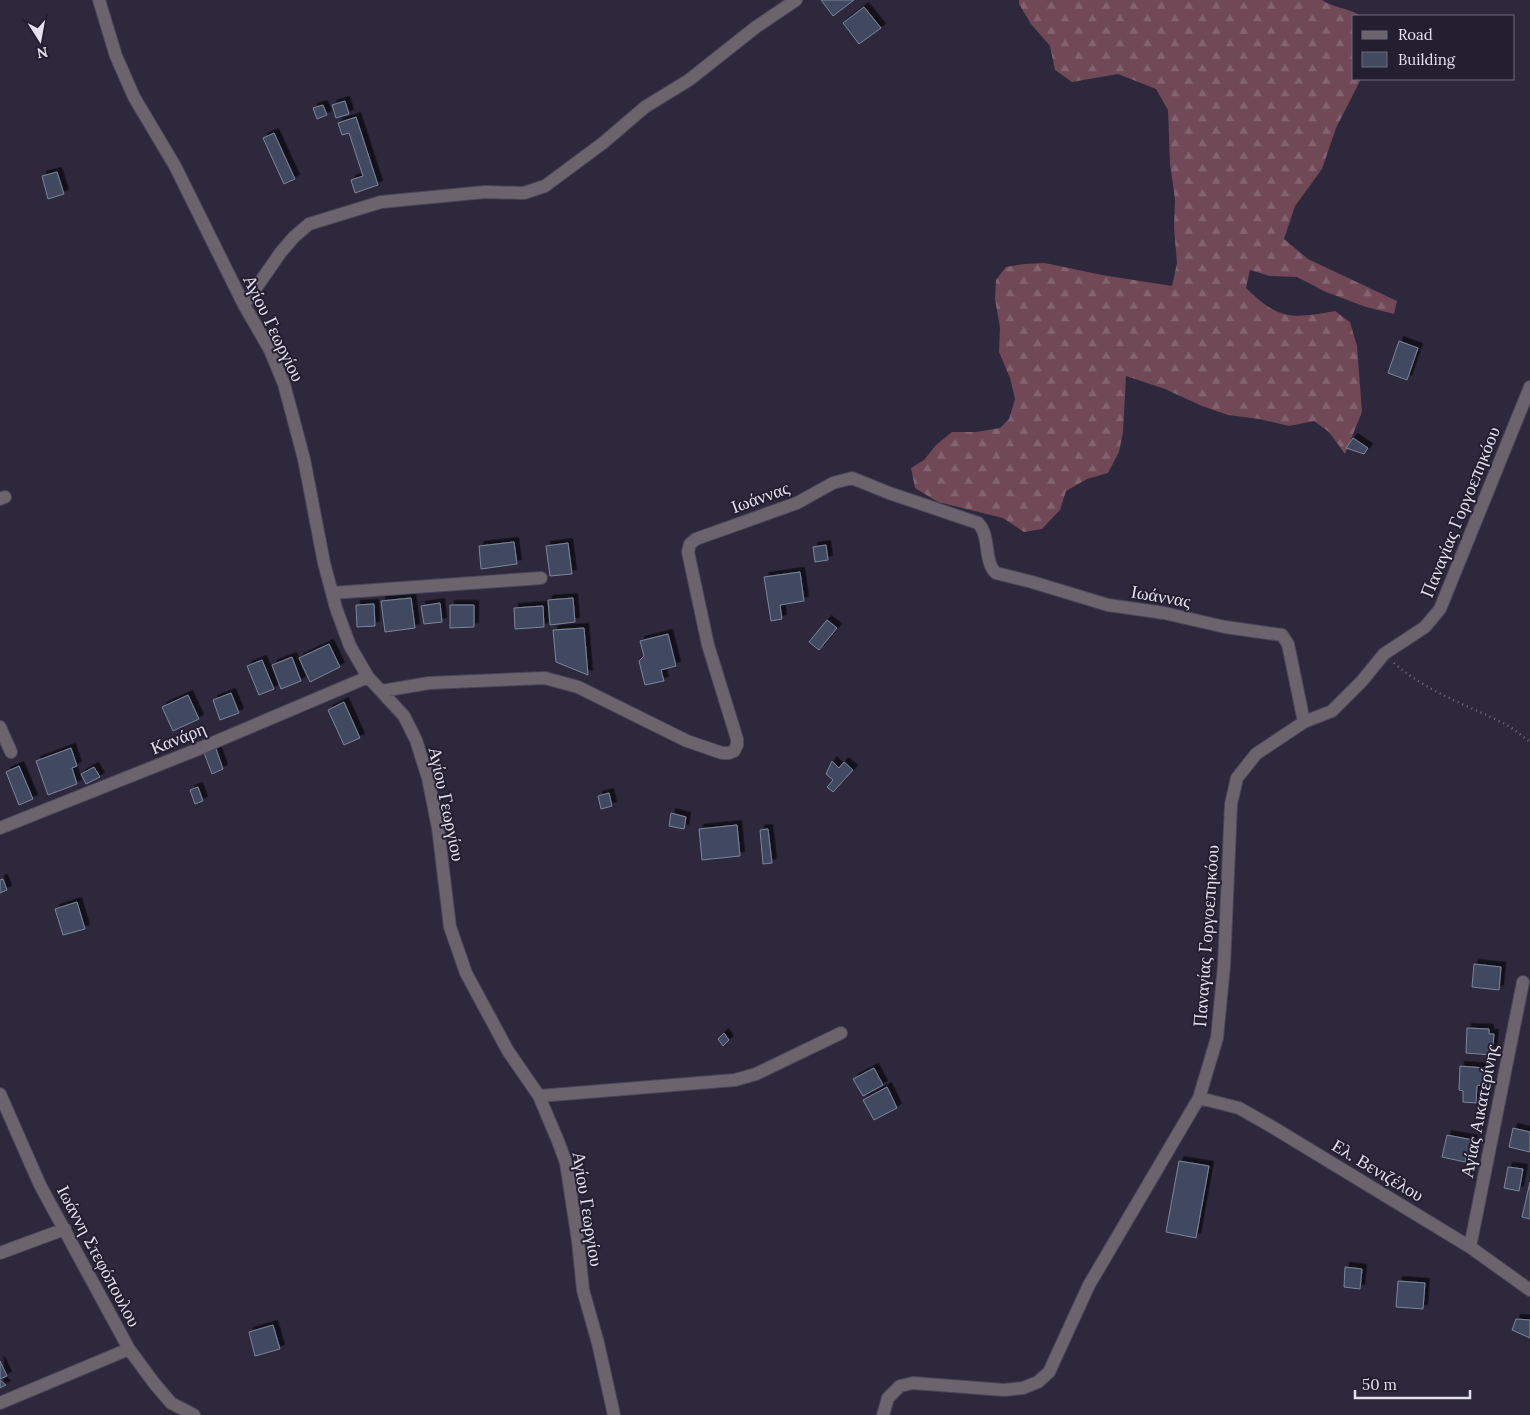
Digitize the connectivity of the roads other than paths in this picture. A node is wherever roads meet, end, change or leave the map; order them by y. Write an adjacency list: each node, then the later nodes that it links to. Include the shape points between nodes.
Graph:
1 (98, 0): 3 (street, Αγίου Γεωργίου, via 116,56 134,97 175,166)
2 (796, 0): 3 (street, via 689,80 645,106 603,143 545,186 524,193 485,192 381,202 309,224 281,252)
3 (244, 305): 6 (street, Αγίου Γεωργίου, via 270,350 284,384 297,429)
4 (1530, 387): 9 (street, Παναγίας Γοργοεπηκόου, via 1440,609 1425,627 1384,654 1332,711)
5 (541, 578): 6 (street)
6 (332, 593): 7 (street, Αγίου Γεωργίου, via 350,646)
7 (368, 677): 8 (street, Αγίου Γεωργίου); 12 (street, Κανάρη)
8 (382, 691): 9 (street, Ιωάννας, via 428,683 545,678 578,687 687,740 729,753 737,745 737,739 708,645 688,552 690,544 696,539 797,503 833,483 852,478 978,523 983,531 990,566 996,573 1108,605 1282,635 1288,644); 16 (street, Αγίου Γεωργίου, via 404,716 416,740 428,778 438,828 450,927 466,973 508,1051)
9 (1304, 722): 17 (street, Παναγίας Γοργοεπηκόου, via 1256,754 1237,778 1231,804 1224,966 1217,1038)
10 (0, 728): 11 (street)
11 (11, 752)
12 (0, 828)
13 (1523, 982): 19 (street, Αγίας Αικατερίνης)
14 (841, 1032): 16 (street, via 756,1074 735,1080)
15 (0, 1094): 18 (street, Ιωάννη Στεφόπουλου, via 40,1185)
16 (538, 1096): 25 (street, Αγίου Γεωργίου, via 566,1163 583,1290)
17 (1199, 1098): 19 (street, Ελ. Βενιζέλου, via 1239,1108); 26 (street, Παναγίας Γοργοεπηκόου, via 1089,1285 1049,1372 1038,1382 1023,1388 1004,1390 913,1383 900,1386 888,1398)
18 (66, 1228): 20 (street); 22 (street, Ιωάννη Στεφόπουλου)
19 (1470, 1247): 21 (street, Ελ. Βενιζέλου)
20 (0, 1253)
21 (1530, 1290)
22 (129, 1349): 23 (street); 24 (street, Ιωάννη Στεφόπουλου, via 171,1403)
23 (0, 1404)
24 (194, 1415)
25 (614, 1415)
26 (883, 1415)

